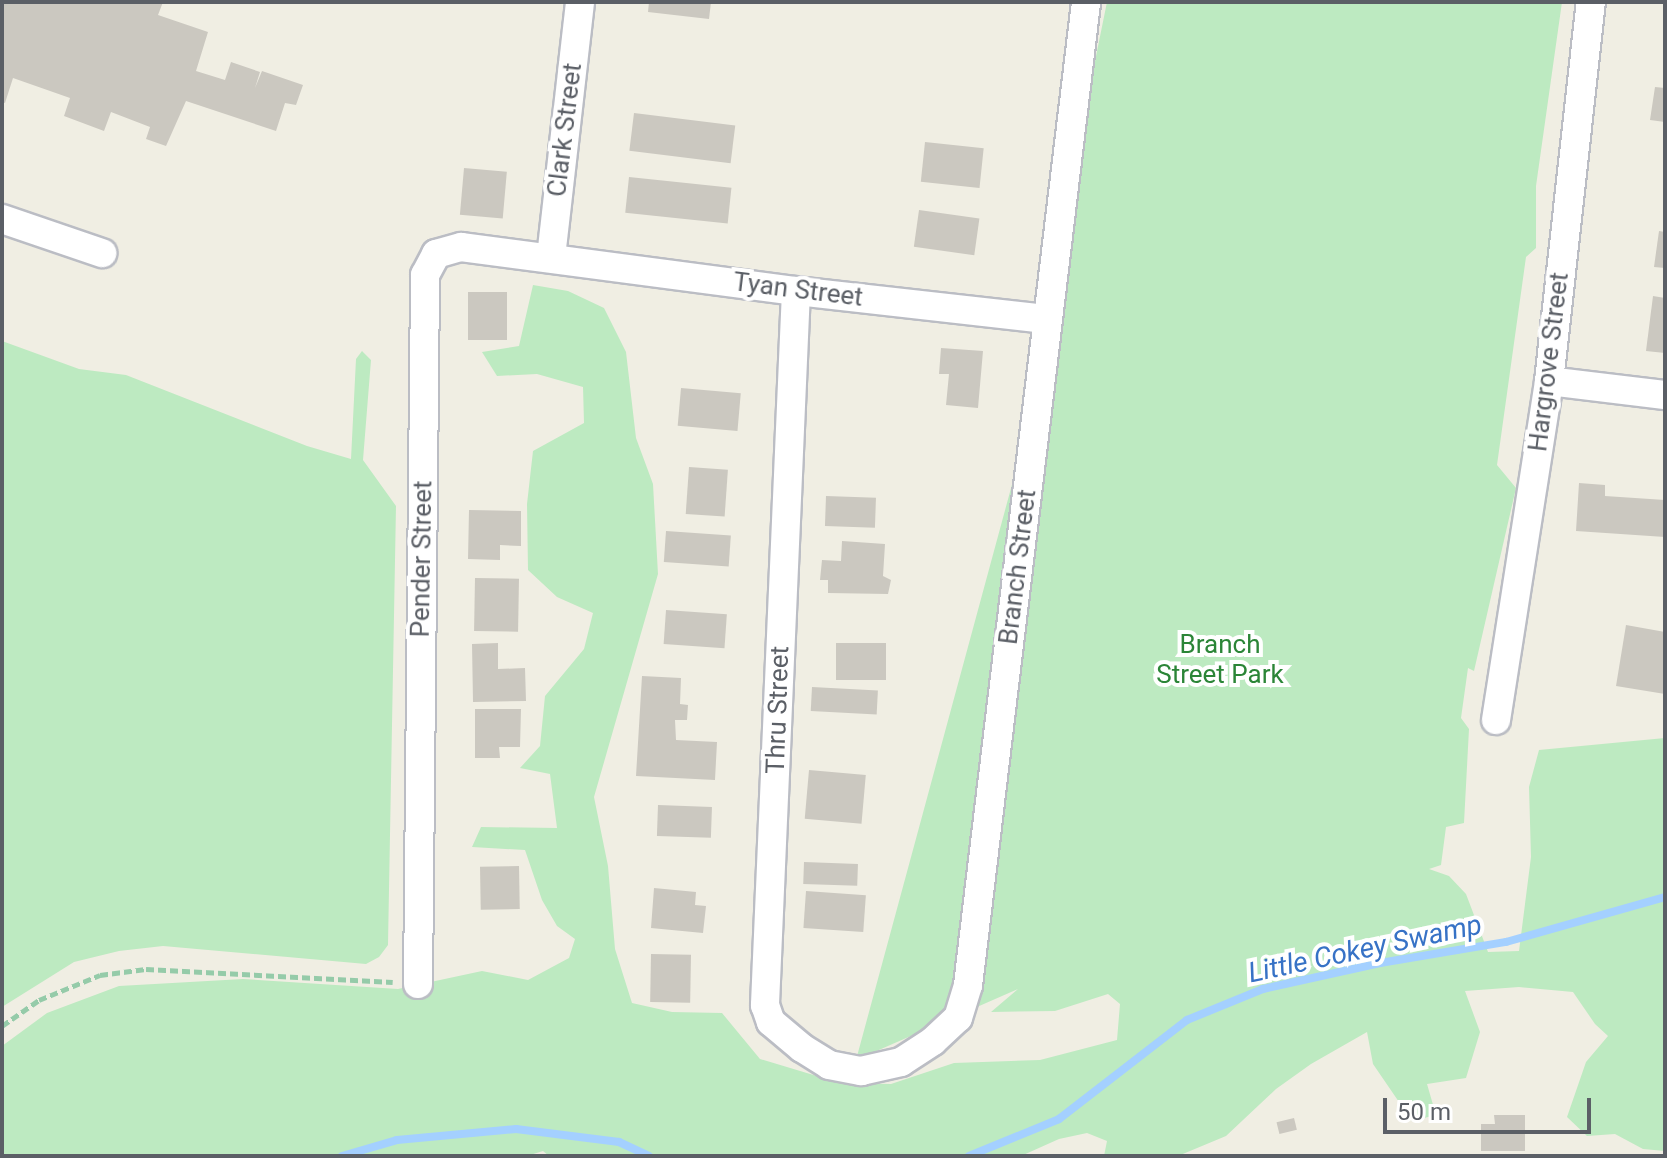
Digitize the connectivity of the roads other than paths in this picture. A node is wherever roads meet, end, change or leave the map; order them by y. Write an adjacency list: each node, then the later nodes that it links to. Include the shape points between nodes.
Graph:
1 (580, 2): 6 (street, Clark Street)
2 (1086, 2): 8 (street, Branch Street)
3 (1591, 2): 9 (street, Hargrove Street)
4 (2, 219): 5 (street)
5 (102, 253)
6 (551, 257): 7 (street, Tyan Street); 12 (street, Pender Street, via 461,247 436,254 425,275)
7 (796, 291): 8 (street, Tyan Street); 13 (street, Thru Street, via 765,1005 771,1022 802,1048 829,1065)
8 (1047, 319): 13 (street, Branch Street, via 968,985 958,1018 933,1041 901,1062)
9 (1549, 381): 10 (street); 11 (street, Hargrove Street)
10 (1665, 395)
11 (1496, 720)
12 (418, 984)
13 (861, 1071)

